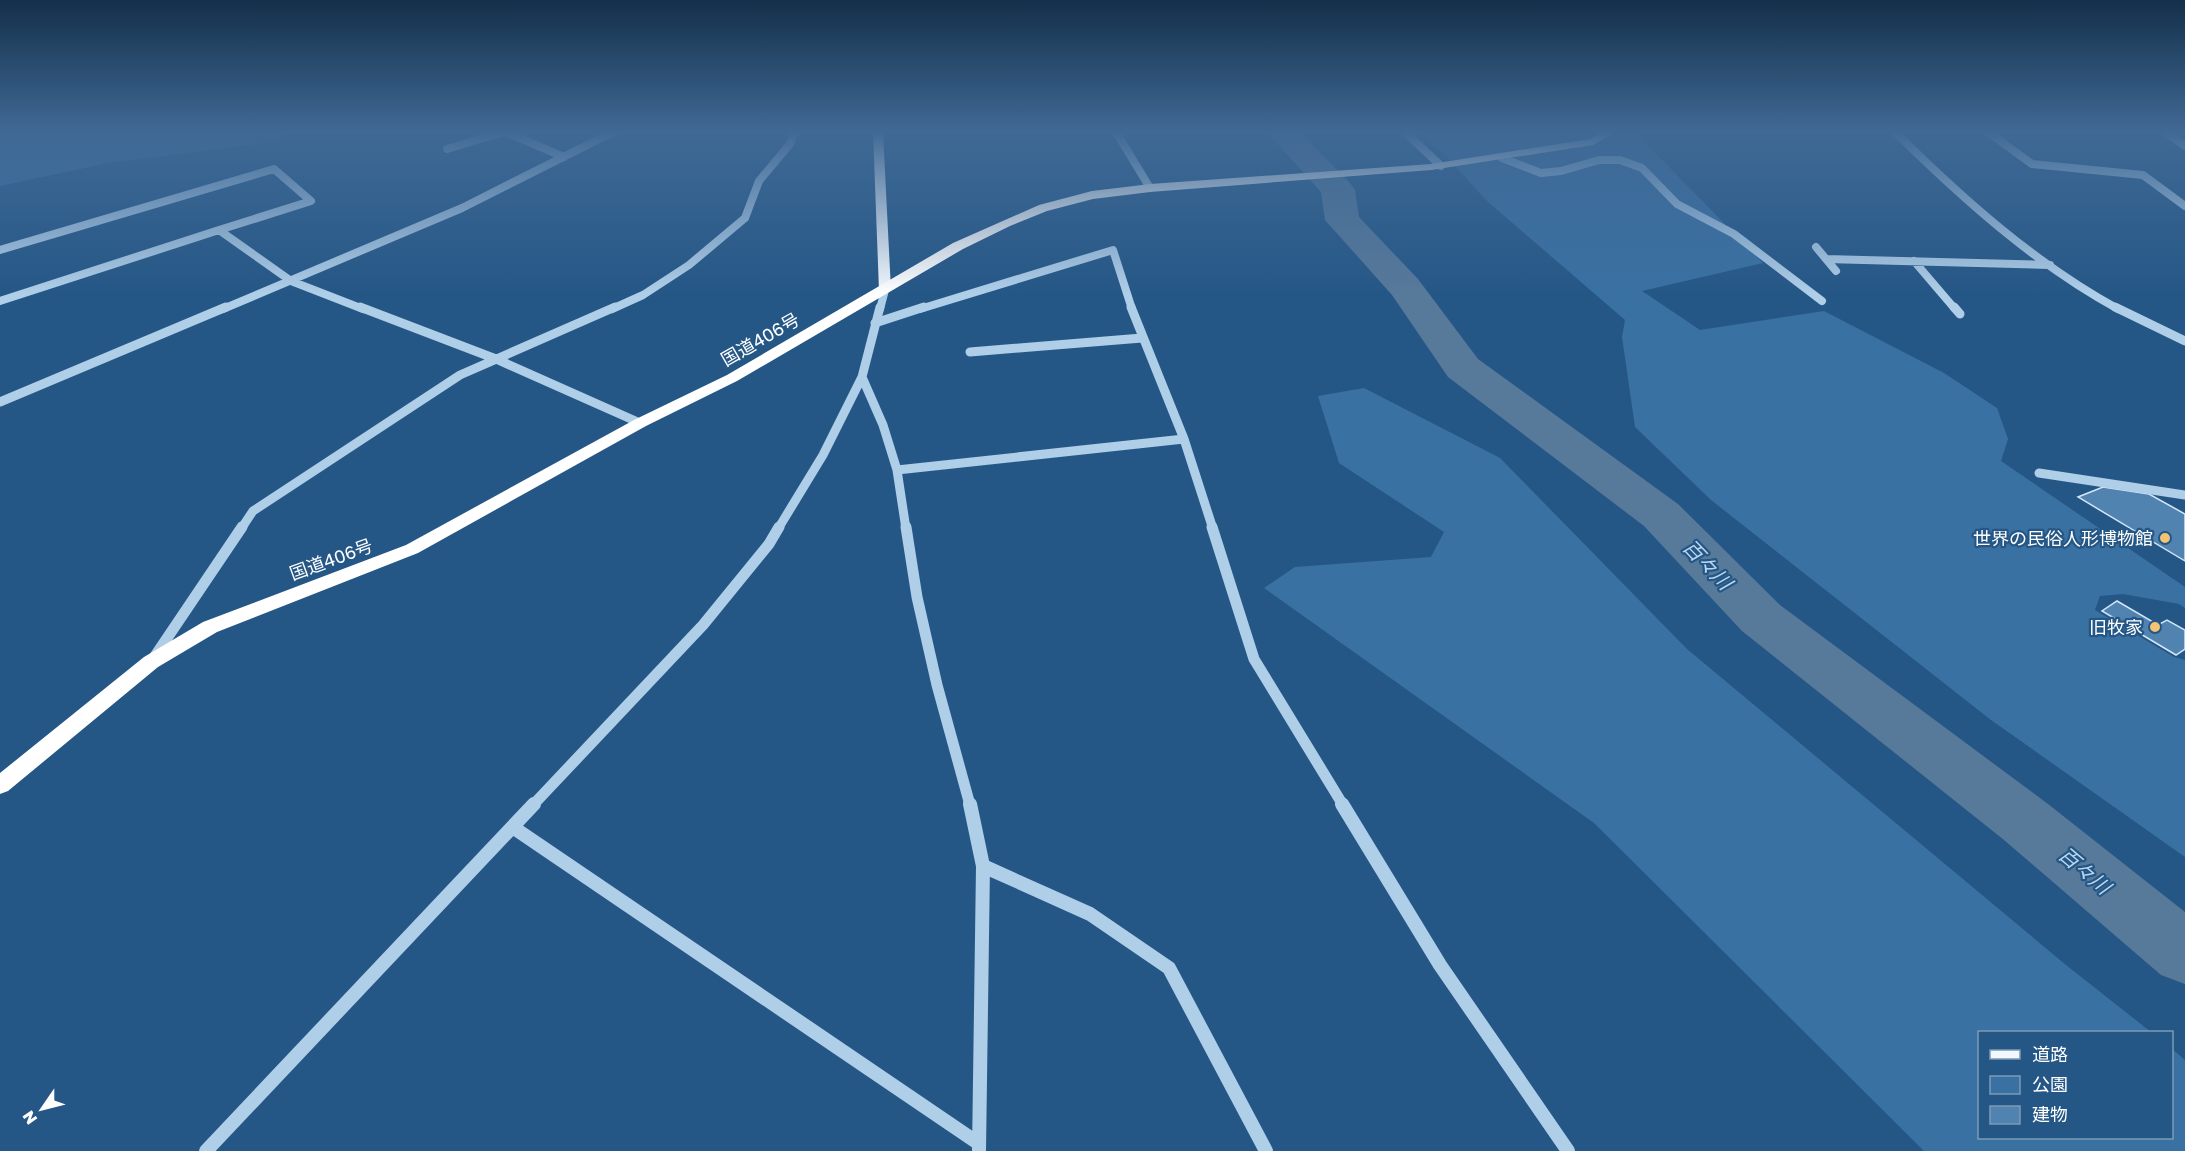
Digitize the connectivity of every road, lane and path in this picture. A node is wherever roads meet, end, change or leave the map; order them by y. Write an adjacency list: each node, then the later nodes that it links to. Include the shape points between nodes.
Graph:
1 (220, 186): 14 (street)
2 (293, 186): 12 (street, via 311,201)
3 (507, 186): 19 (street)
4 (757, 186): 28 (street, via 745,218 689,265 643,295)
5 (880, 186): 20 (main road)
6 (1178, 186): 10 (highway, 国道406号)
7 (1659, 186): 22 (street, via 1677,204 1734,234)
8 (1948, 186): 17 (street)
9 (2156, 186): 11 (street)
10 (1150, 188): 20 (highway, 国道406号, via 1092,195 1043,208 958,246)
11 (2185, 206)
12 (219, 230): 19 (street); 21 (street)
13 (1816, 247): 15 (street)
14 (0, 250)
15 (1826, 259): 16 (street); 18 (street)
16 (1914, 261): 17 (street); 23 (street)
17 (2050, 265): 26 (street, via 2112,307)
18 (1836, 271)
19 (291, 281): 28 (street); 30 (street)
20 (885, 290): 24 (street); 31 (highway, 国道406号, via 732,378)
21 (0, 301)
22 (1822, 301)
23 (1960, 314)
24 (875, 323): 25 (street, via 1113,250); 29 (street)
25 (1143, 339): 27 (street); 32 (street)
26 (2185, 340)
27 (969, 352)
28 (496, 359): 31 (street); 36 (street, via 412,404 253,512)
29 (862, 377): 33 (street); 38 (street, via 823,455 769,544 703,625)
30 (0, 402)
31 (640, 423): 36 (highway, 国道406号, via 412,549 210,627)
32 (1184, 439): 33 (street); 43 (street, via 1254,659 1440,965)
33 (897, 470): 39 (street, via 917,597)
34 (2039, 473): 35 (street)
35 (2185, 495)
36 (151, 662): 37 (highway, 国道406号)
37 (0, 785)
38 (514, 828): 40 (street); 41 (street)
39 (983, 866): 40 (street); 42 (street, via 1090,914 1169,968)
40 (976, 1148)
41 (206, 1151)
42 (1266, 1151)
43 (1568, 1151)

